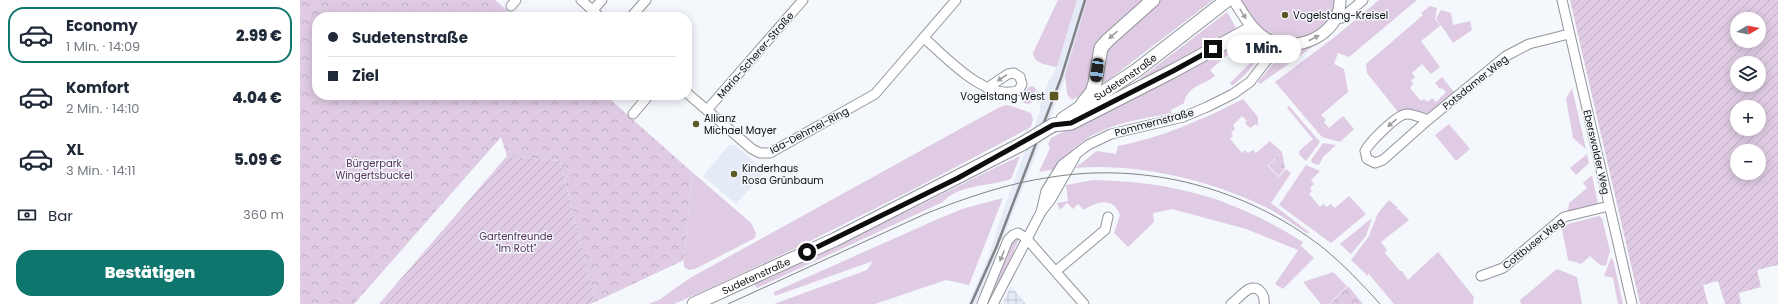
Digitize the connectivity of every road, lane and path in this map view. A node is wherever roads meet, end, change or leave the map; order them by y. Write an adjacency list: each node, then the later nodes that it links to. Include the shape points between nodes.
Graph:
1 (581, 0): 12 (street)
2 (602, 0): 12 (street)
3 (646, 0): 13 (street)
4 (803, 0): 23 (street, Maria-Scherer-Straße)
5 (956, 0): 17 (street, Ida-Dehmel-Ring)
6 (1153, 0): 24 (main road, one-way to 24, via 1101,48 1092,92)
7 (1227, 0): 24 (main road, Sudetenstraße, via 1137,70)
8 (1234, 0): 15 (street, one-way to 15)
9 (1340, 0): 14 (street)
10 (1363, 0): 14 (street, via 1342,18)
11 (1562, 0): 16 (street, Eberswalder Weg)
12 (593, 10)
13 (635, 12)
14 (1334, 20): 18 (street, one-way to 14, via 1299,44 1317,37)
15 (1252, 28): 18 (street); 27 (main road, via 1071,123)
16 (1569, 34): 26 (street, Potsdamer Weg, via 1528,44 1506,56); 28 (street, Eberswalder Weg)
17 (924, 38): 20 (street, via 975,83); 23 (street, Ida-Dehmel-Ring, via 875,94 770,153 760,153 752,149)
18 (1277, 42): 19 (street, Pommernstraße); 19 (street)
19 (1267, 60): 30 (street, Pommernstraße, via 1250,82 1207,107 1183,117 1111,134 1088,145 1062,165 1044,195 1041,212)
20 (987, 88)
21 (692, 97): 23 (street, Ida-Dehmel-Ring)
22 (645, 100): 25 (street)
23 (707, 110)
24 (1078, 110): 27 (main road, Sudetenstraße)
25 (633, 114)
26 (1428, 120): 26 (street, Potsdamer Weg, one-way to 26, via 1407,114 1400,116 1369,143 1365,151 1367,159 1375,163 1383,160)
27 (1053, 125): 33 (main road, Sudetenstraße, bridge, via 1022,144 836,239)
28 (1609, 206): 32 (street, Cottbuser Weg, via 1564,217 1503,268); 39 (street, Eberswalder Weg)
29 (1108, 217): 31 (street, via 1105,230)
30 (1026, 238): 31 (street); 34 (street, one-way to 34, via 1018,234 1011,236); 35 (street, Pommernstraße)
31 (1056, 271): 36 (street)
32 (1481, 276)
33 (694, 304)
34 (982, 304)
35 (993, 304)
36 (1084, 304)
37 (1231, 304): 38 (street, via 1250,289 1256,289 1265,297)
38 (1264, 304)
39 (1632, 304)

